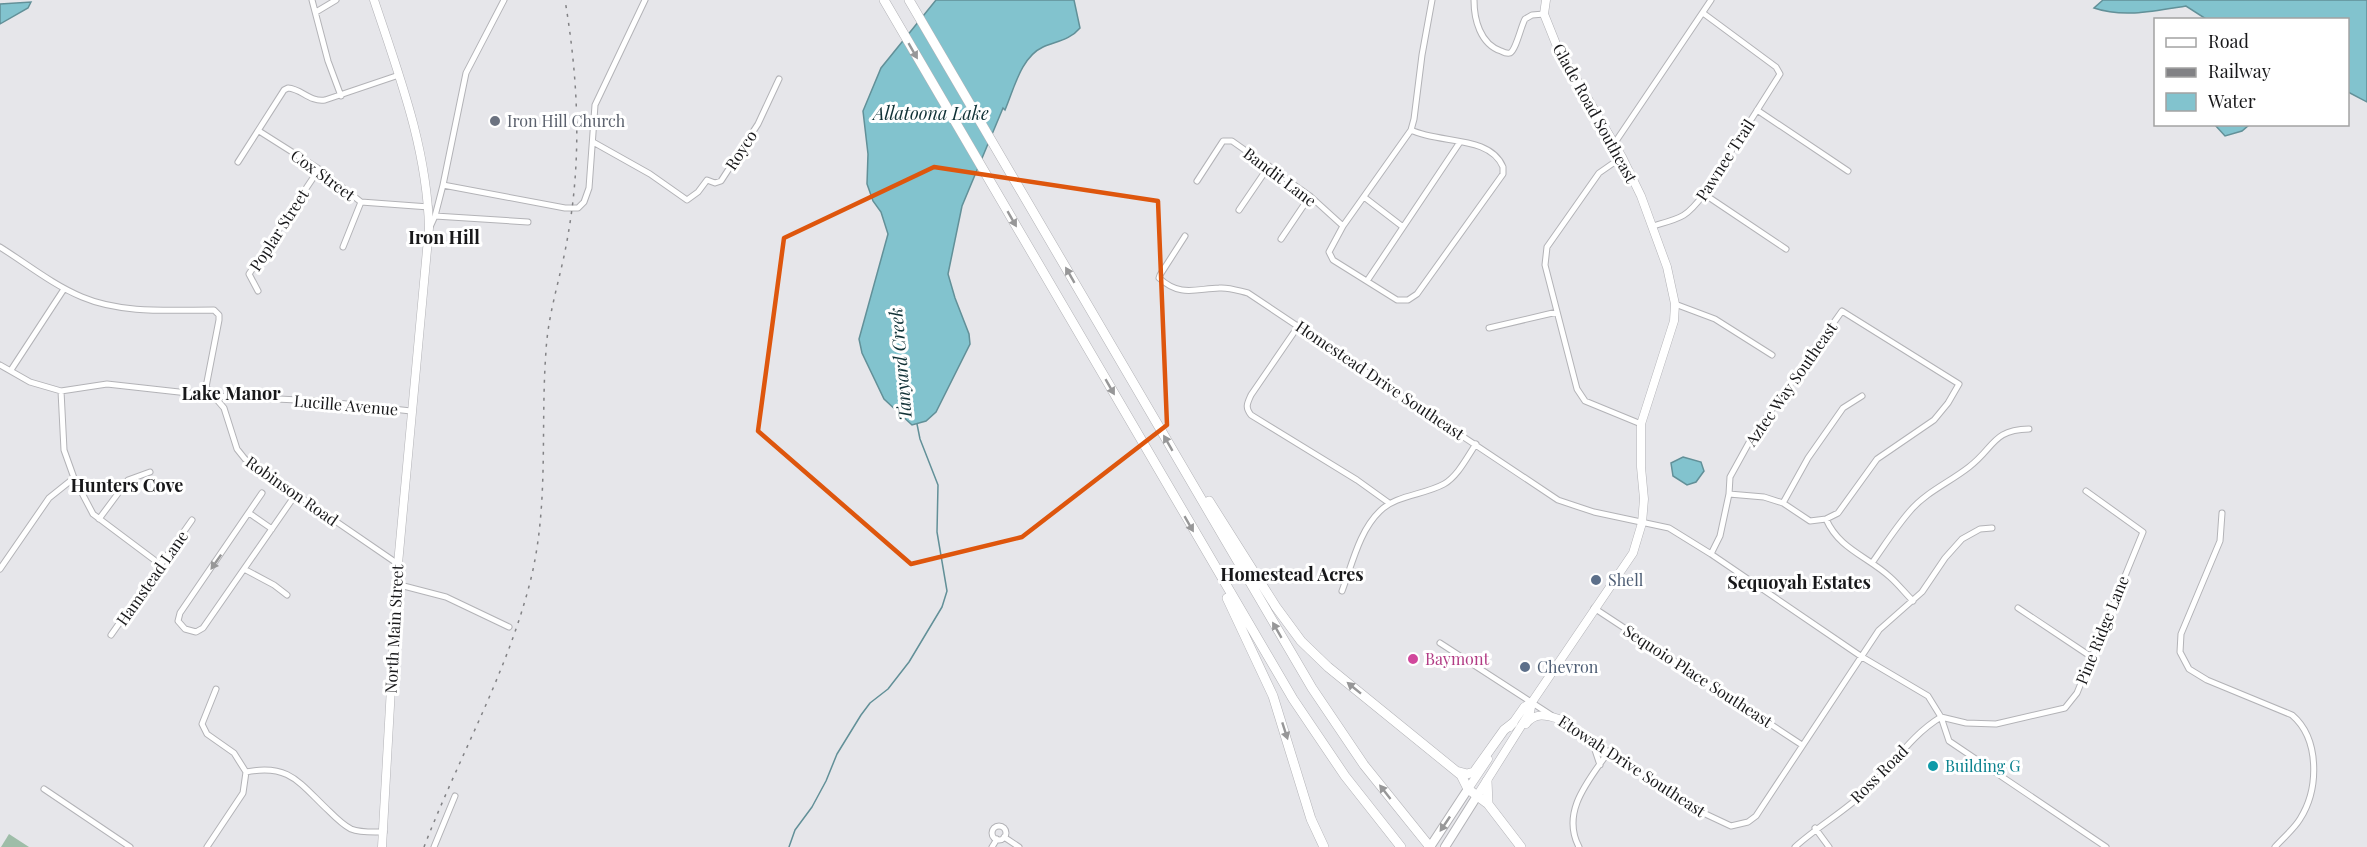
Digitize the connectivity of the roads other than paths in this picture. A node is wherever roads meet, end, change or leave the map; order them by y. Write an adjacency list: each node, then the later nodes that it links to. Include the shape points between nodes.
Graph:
1 (312, 0): 12 (street)
2 (336, 0): 12 (street)
3 (374, 0): 14 (street, North Main Street)
4 (504, 0): 29 (street, via 466,73)
5 (645, 0): 20 (street, via 595,105)
6 (884, 0): 85 (highway, one-way to 85)
7 (909, 0): 64 (highway, one-way to 7)
8 (1432, 0): 18 (street)
9 (1474, 0): 11 (street, via 1477,24 1484,38 1508,53 1515,46 1525,19)
10 (1711, 0): 13 (street)
11 (1544, 5): 22 (street, Glade Road Southeast, via 1563,57)
12 (316, 12): 16 (street)
13 (1703, 13): 17 (street, Pawnee Trail, via 1776,67 1780,74); 22 (street)
14 (399, 75): 16 (street); 34 (street, North Main Street, via 421,149)
15 (779, 79): 20 (street, Royco, via 758,124 721,181 707,180 687,200)
16 (341, 96): 19 (street, via 311,100 288,88)
17 (1757, 110): 27 (street); 30 (street, Pawnee Trail)
18 (1411, 129): 21 (street); 32 (street)
19 (259, 131): 24 (street); 26 (street, Cox Street)
20 (593, 142): 29 (street, via 588,188 578,208)
21 (1460, 142): 40 (street); 47 (street, via 1493,152 1501,161 1503,174 1412,298 1397,300)
22 (1614, 144): 23 (street, Glade Road Southeast)
23 (1622, 157): 39 (street, Glade Road Southeast); 51 (street, via 1599,173 1547,247 1545,265)
24 (238, 162)
25 (1269, 166): 28 (street, Bandit Lane, via 1232,141 1223,141); 31 (street, Bandit Lane); 35 (street)
26 (319, 169): 33 (street, Cox Street); 49 (street, Poplar Street, via 249,274)
27 (1848, 171)
28 (1197, 181)
29 (443, 184): 36 (street)
30 (1704, 194): 39 (street, Pawnee Trail, via 1690,213); 46 (street)
31 (1310, 196): 38 (street, Bandit Lane); 43 (street)
32 (1364, 197): 38 (street); 40 (street)
33 (361, 202): 34 (street, Cox Street); 45 (street)
34 (429, 207): 41 (street, North Main Street)
35 (1239, 210)
36 (435, 216): 37 (street); 41 (street)
37 (528, 222)
38 (1343, 226): 47 (street, via 1329,254)
39 (1653, 226): 50 (street, Glade Road Southeast)
40 (1403, 227): 47 (street)
41 (429, 228): 60 (street, North Main Street)
42 (1185, 236): 52 (street, Homestead Drive Southeast, via 1160,275 1165,283 1190,292 1221,288 1248,293)
43 (1281, 238)
44 (0, 247): 48 (street)
45 (343, 247)
46 (1786, 249)
47 (1367, 281)
48 (64, 289): 56 (street); 58 (street, Robinson Road, via 111,306 214,310 219,320 206,387)
49 (258, 291)
50 (1675, 304): 54 (street, via 1715,319); 61 (street, Glade Road Southeast, via 1669,340)
51 (1557, 312): 53 (street); 61 (street, via 1578,389 1585,401)
52 (1299, 325): 63 (street, Homestead Drive Southeast); 71 (street, via 1246,404 1247,410)
53 (1489, 327)
54 (1772, 355)
55 (0, 365): 56 (street, Lucille Avenue)
56 (11, 370): 57 (street, Lucille Avenue, via 30,382)
57 (61, 391): 58 (street, Lucille Avenue, via 106,384); 66 (street, via 64,450)
58 (215, 396): 60 (street, Lucille Avenue); 69 (street, Robinson Road, via 245,459)
59 (1862, 396): 72 (street, via 1843,408)
60 (411, 411): 84 (street, North Main Street)
61 (1641, 424): 78 (street, Glade Road Southeast)
62 (2029, 429): 82 (street, via 2001,435 1970,467 1924,498)
63 (1476, 444): 71 (street, via 1445,483); 78 (street, Homestead Drive Southeast, via 1558,500)
64 (1178, 461): 108 (highway, one-way to 64, via 1301,641); 129 (highway, one-way to 64, via 1369,772 1323,705)
65 (150, 472): 75 (street, via 128,480)
66 (75, 478): 75 (street); 86 (street, via 49,498)
67 (2086, 491): 97 (street, Pine Ridge Lane, via 2143,532)
68 (262, 493): 73 (street)
69 (296, 494): 80 (street); 84 (street, Robinson Road)
70 (1729, 494): 72 (street, via 1764,496); 76 (street, Aztec Way Southeast, via 1730,477 1741,456 1842,311 1959,384 1934,420 1877,459 1838,513); 81 (street, Aztec Way Southeast, via 1720,536)
71 (1389, 503): 89 (street, via 1365,533)
72 (1783, 503): 76 (street, via 1810,520)
73 (249, 513): 80 (street); 87 (street, one-way to 87, via 180,613 178,621 185,629 196,632 203,628)
74 (2222, 513): 136 (street, via 2220,541 2181,634 2180,652 2189,669 2207,680 2292,715 2312,745 2309,797 2300,819)
75 (99, 519): 83 (street)
76 (1826, 519): 82 (street, via 1832,533)
77 (192, 520): 83 (street, Hamstead Lane)
78 (1642, 523): 81 (street, Homestead Drive Southeast, via 1669,528); 92 (street, Glade Road Southeast, via 1633,553)
79 (1992, 528): 91 (street, Etowah Drive Southeast, via 1980,529 1962,539)
80 (272, 529): 87 (street)
81 (1711, 554): 98 (street, Homestead Drive Southeast)
82 (1872, 563): 91 (street)
83 (162, 564): 95 (street, Hamstead Lane)
84 (398, 564): 88 (street, North Main Street)
85 (1215, 568): 127 (highway, one-way to 127, via 1273,696 1311,819); 128 (highway, via 1315,734)
86 (0, 569)
87 (244, 569): 90 (street)
88 (396, 584): 94 (street, via 446,597); 118 (street, North Main Street)
89 (1342, 591)
90 (287, 595)
91 (1913, 602): 98 (street, Etowah Drive Southeast, via 1879,630)
92 (1594, 608): 100 (street, Glade Road Southeast); 105 (street, Sequoio Place Southeast)
93 (2018, 608): 97 (street)
94 (509, 627)
95 (111, 635)
96 (1440, 643): 100 (street, Etowah Drive Southeast)
97 (2090, 656): 101 (street, Pine Ridge Lane, via 2077,693 2065,708 1996,724)
98 (1862, 657): 101 (street, Homestead Drive Southeast, via 1928,696); 105 (street, Etowah Drive Southeast)
99 (216, 689): 109 (street, via 202,724 207,734 234,753)
100 (1532, 702): 102 (street, Etowah Drive Southeast); 103 (street); 110 (street, Glade Road Southeast, via 1530,712)
101 (1941, 717): 117 (street, Ross Road, via 1926,726 1867,791); 135 (street, Homestead Drive Southeast, via 1949,741)
102 (1559, 718): 104 (street, Etowah Drive Southeast); 110 (street, via 1531,718)
103 (1513, 723): 108 (highway, via 1503,730 1474,772); 113 (street)
104 (1576, 730): 106 (street, Etowah Drive Southeast); 107 (street, via 1594,747)
105 (1802, 745): 106 (street, Etowah Drive Southeast, via 1756,816 1731,826 1698,811)
106 (1609, 751): 107 (street)
107 (1600, 765): 132 (street, via 1575,806 1573,831)
108 (1456, 771): 113 (highway)
109 (246, 772): 118 (street, via 264,768 280,771 291,776 351,829); 121 (street, via 243,793)
110 (1492, 772): 111 (street, Glade Road Southeast)
111 (1487, 781): 115 (street, Glade Road Southeast); 116 (highway)
112 (44, 789): 120 (street)
113 (1468, 789): 115 (highway); 129 (main road, one-way to 129)
114 (455, 796): 123 (street)
115 (1477, 796): 116 (highway); 130 (main road, Glade Road Southeast)
116 (1488, 804): 131 (highway)
117 (1815, 828): 133 (street, Ross Road); 134 (street)
118 (384, 832): 122 (street, North Main Street)
119 (1000, 838): 124 (street); 125 (street); 126 (street)
120 (130, 847)
121 (207, 847)
122 (382, 847)
123 (434, 847)
124 (992, 847)
125 (1001, 847)
126 (1019, 847)
127 (1324, 847)
128 (1401, 847)
129 (1430, 847)
130 (1445, 847)
131 (1521, 847)
132 (1579, 847)
133 (1795, 847)
134 (1829, 847)
135 (2106, 847)
136 (2275, 847)

